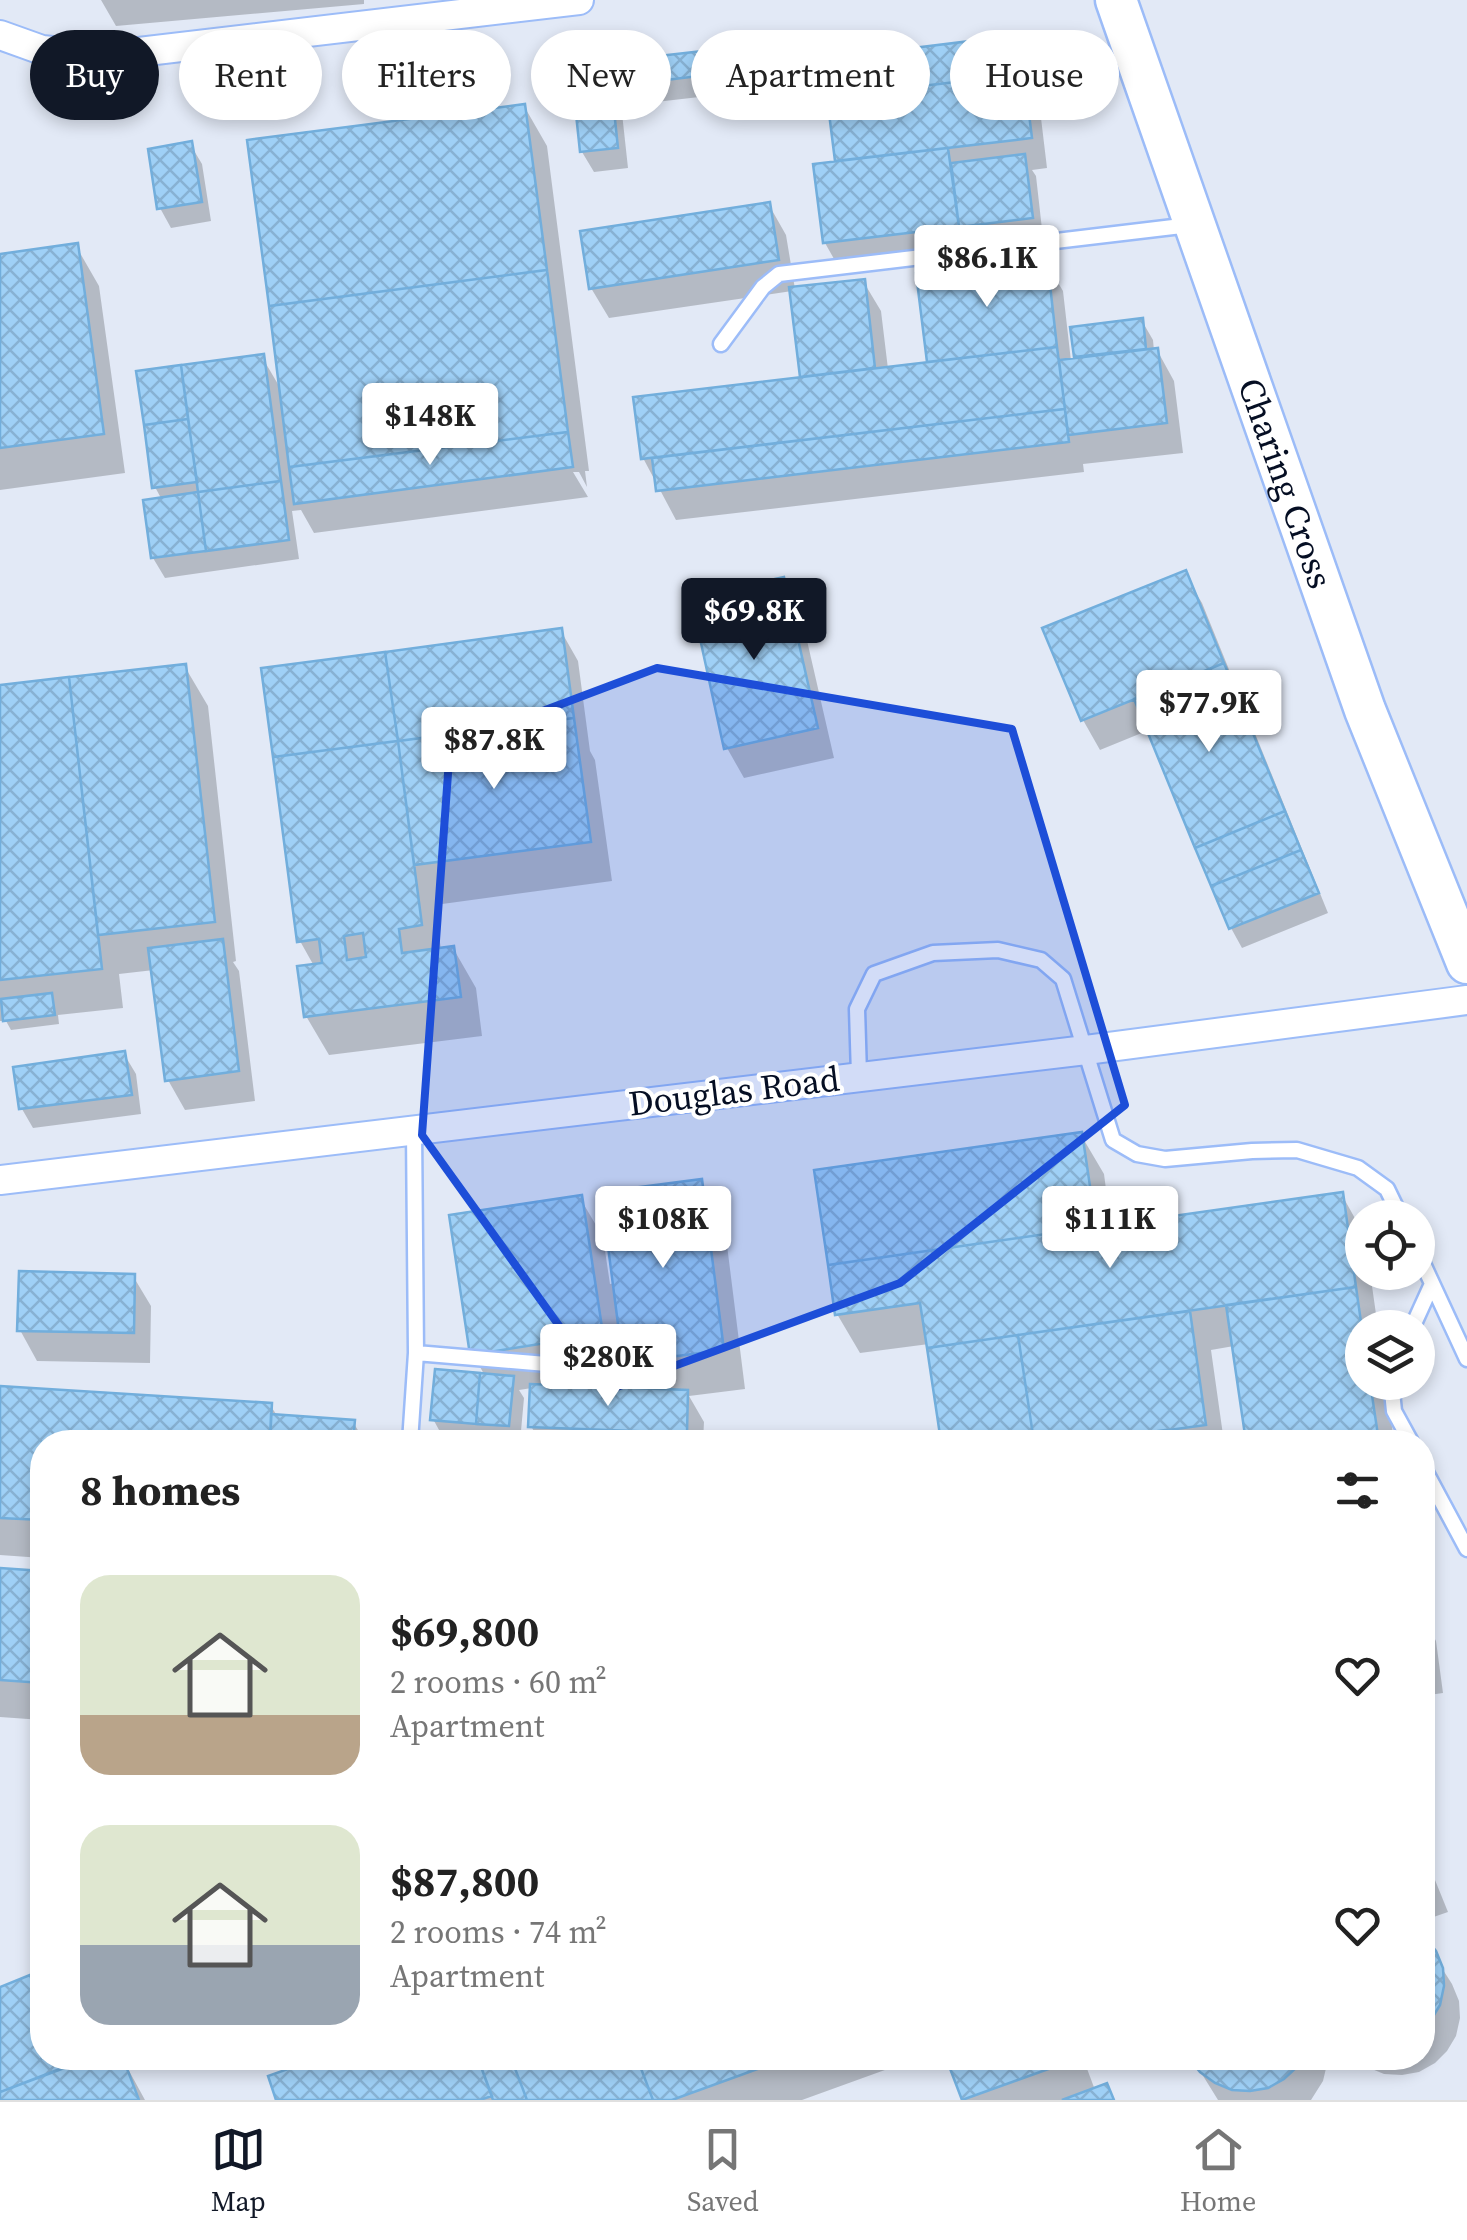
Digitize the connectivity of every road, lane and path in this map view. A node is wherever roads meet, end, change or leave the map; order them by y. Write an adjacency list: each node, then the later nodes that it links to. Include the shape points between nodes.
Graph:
1 (579, 0): 3 (street, via 105,56 42,50)
2 (1116, 0): 4 (street, Charing Cross)
3 (0, 35)
4 (1196, 224): 5 (lane, via 779,274); 6 (street, Charing Cross, via 1366,710)
5 (722, 344)
6 (1467, 963)
7 (1467, 1000): 8 (street, Douglas Road)
8 (1086, 1050): 9 (street, Douglas Road); 9 (lane, via 1063,978 1041,960 998,950 933,953 874,974 858,1009); 12 (lane, via 1112,1140 1137,1154 1165,1159 1297,1150 1358,1168)
9 (858, 1075): 10 (street, Douglas Road)
10 (414, 1131): 11 (street, Douglas Road); 14 (lane)
11 (0, 1180)
12 (1392, 1200)
13 (1435, 1290): 15 (lane)
14 (416, 1353): 16 (lane); 18 (lane)
15 (1467, 1359)
16 (629, 1371)
17 (1393, 1400): 19 (lane)
18 (411, 1430)
19 (1404, 1430)
20 (1435, 1489): 21 (lane)
21 (1467, 1549)

